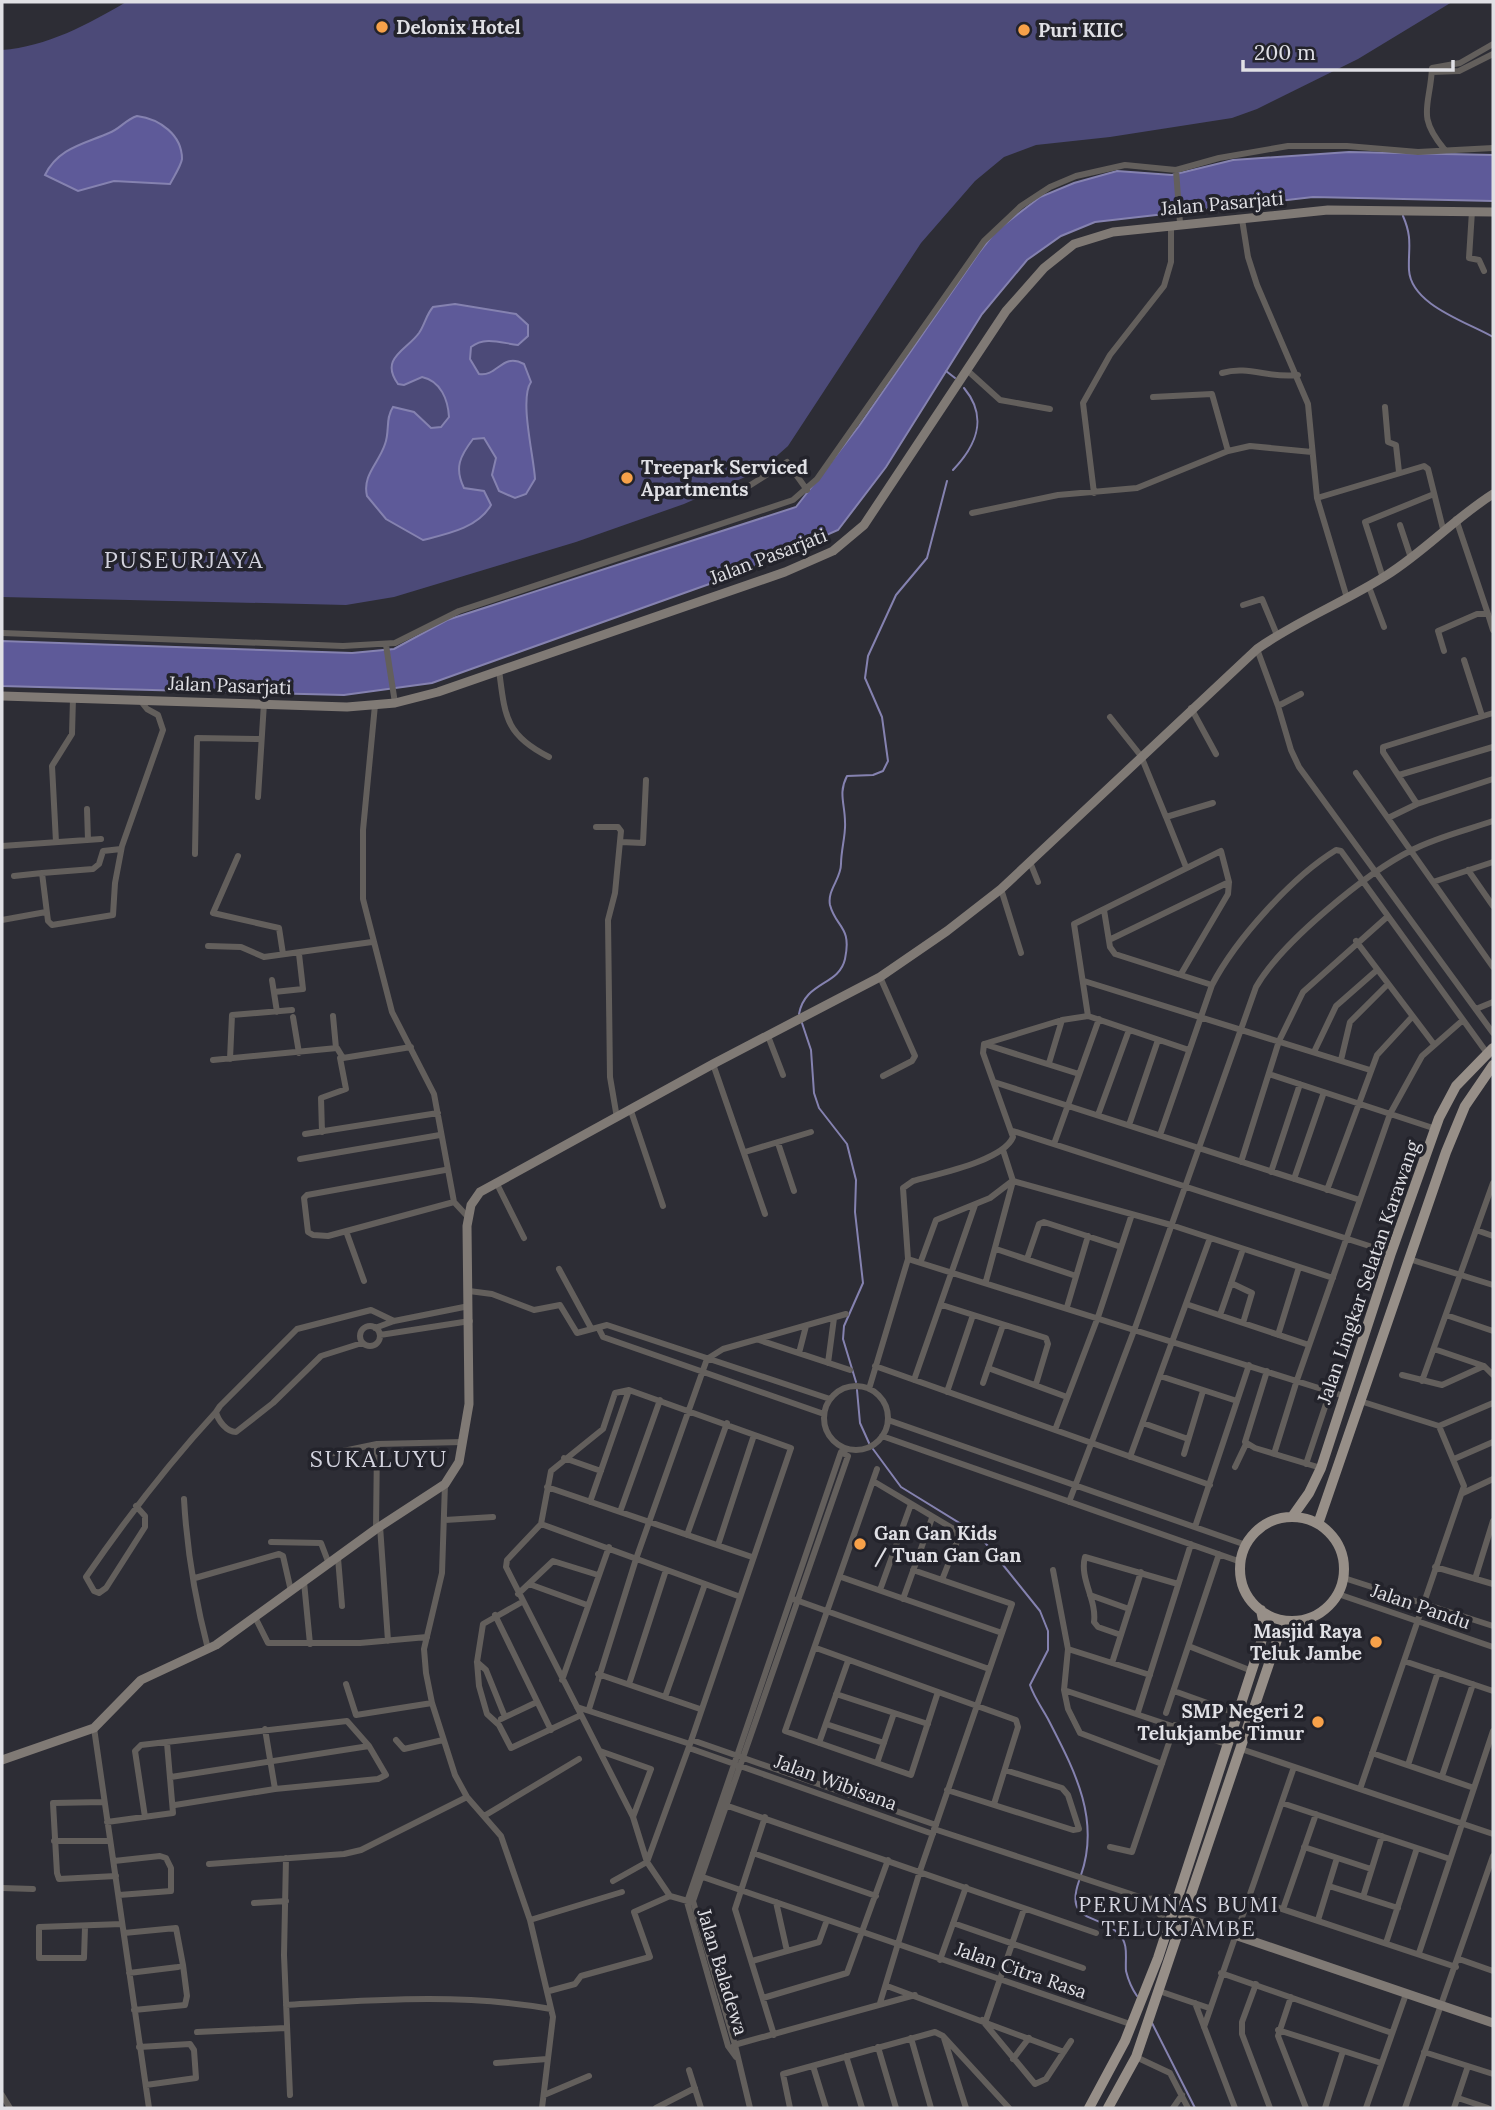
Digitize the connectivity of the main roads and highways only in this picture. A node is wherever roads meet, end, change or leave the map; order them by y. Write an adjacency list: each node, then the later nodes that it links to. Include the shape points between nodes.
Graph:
1 (1490, 1050): 3 (main road, Jalan Lingkar Selatan Karawang, via 1455,1086)
2 (1493, 1065): 4 (main road, Jalan Lingkar Selatan Karawang, via 1465,1106)
3 (1413, 1189): 4 (main road); 5 (main road, Jalan Lingkar Selatan Karawang, via 1321,1468)
4 (1432, 1194): 6 (main road, Jalan Lingkar Selatan Karawang)
5 (1292, 1517): 6 (main road); 7 (main road, via 1267,1524 1246,1545 1241,1562 1244,1590)
6 (1318, 1524): 8 (main road, via 1340,1547 1344,1578 1326,1608 1310,1618)
7 (1261, 1610): 8 (main road); 9 (main road, via 1265,1630 1169,1925 1133,2025)
8 (1292, 1621): 10 (main road, via 1279,1637 1136,2057)
9 (1089, 2108)
10 (1108, 2108)

